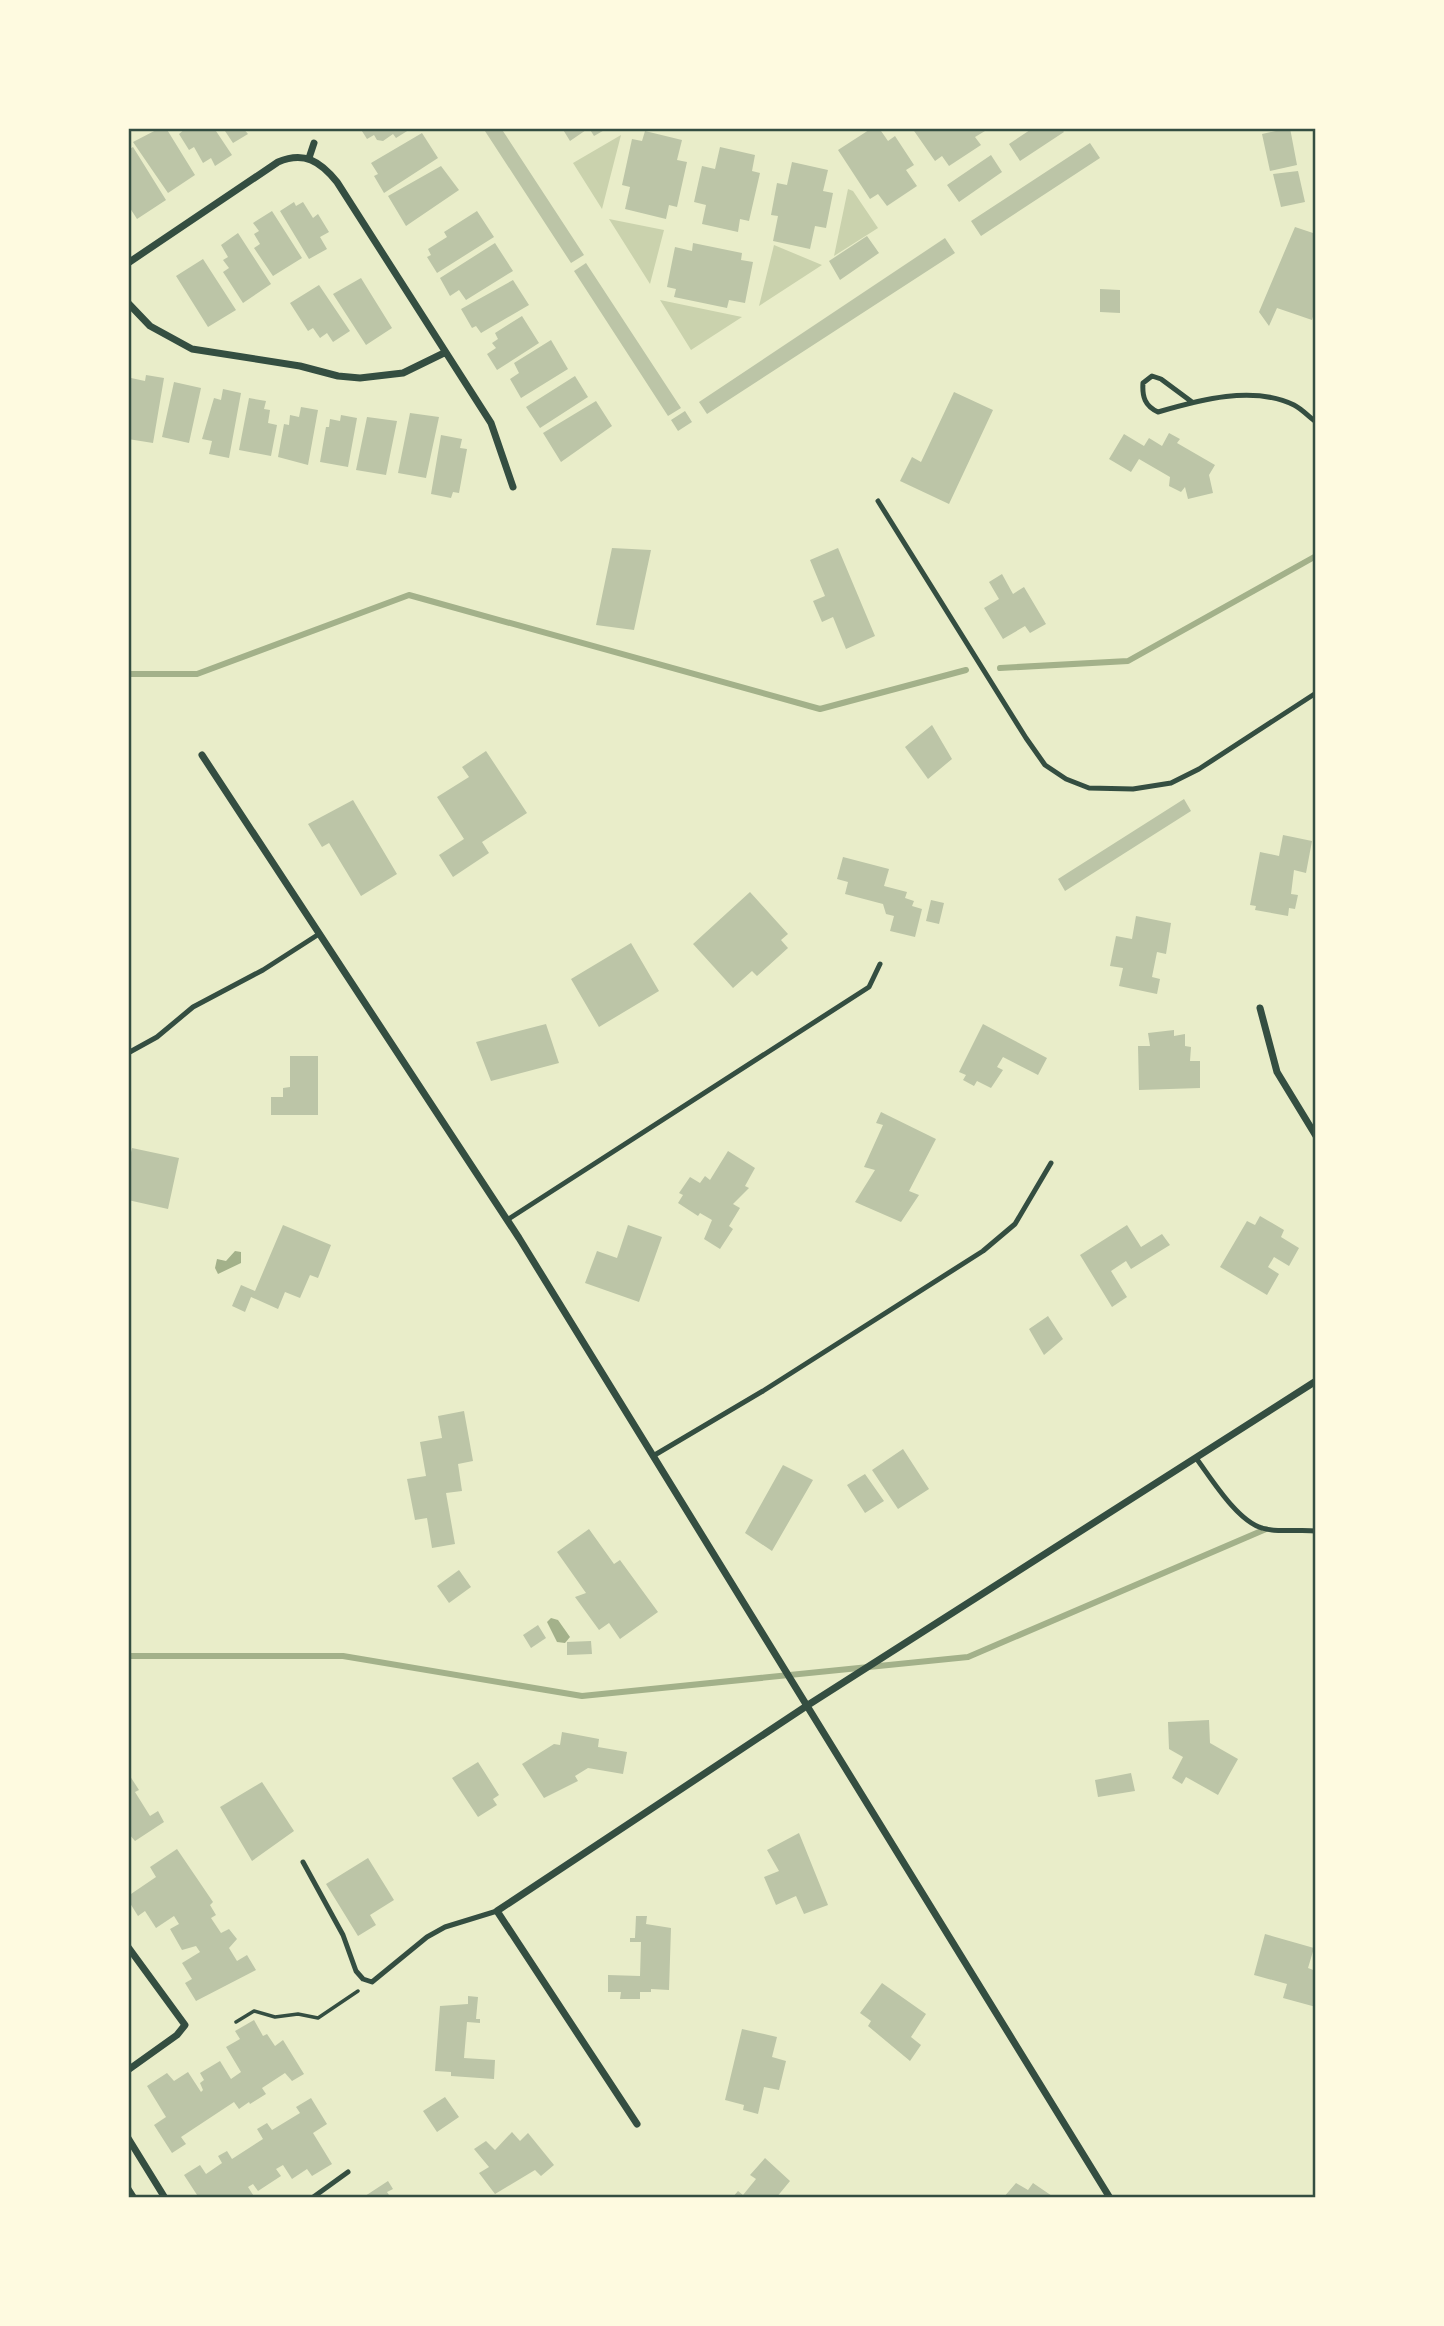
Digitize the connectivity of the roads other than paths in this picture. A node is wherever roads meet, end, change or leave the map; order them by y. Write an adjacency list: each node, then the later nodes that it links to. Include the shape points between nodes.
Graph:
1 (314, 143): 2 (street)
2 (309, 158): 3 (street, via 299,155 278,162); 5 (street, via 337,182)
3 (128, 262)
4 (128, 303): 5 (street, via 150,326 192,349 338,376 403,373)
5 (444, 353): 8 (street, via 491,423)
6 (1192, 402): 6 (lane, via 1158,412 1142,394 1143,383 1152,376 1161,379); 7 (lane, via 1263,397 1294,405)
7 (1316, 422)
8 (513, 487)
9 (878, 501): 10 (lane, via 1026,738 1045,765 1066,779 1088,788 1133,789 1171,783)
10 (1316, 694)
11 (202, 755): 12 (street)
12 (319, 934): 15 (lane, via 193,1007 157,1037); 18 (street)
13 (880, 964): 18 (lane, via 869,987)
14 (1260, 1008): 16 (street, via 1277,1072)
15 (128, 1053)
16 (1316, 1136)
17 (1051, 1163): 20 (lane, via 1015,1224 983,1251)
18 (507, 1220): 20 (street)
19 (1316, 1381): 21 (street)
20 (653, 1456): 23 (street)
21 (1196, 1458): 22 (lane, via 1253,1524 1264,1529); 23 (street)
22 (1316, 1531)
23 (808, 1705): 25 (street); 35 (street)
24 (303, 1861): 25 (lane, via 343,1935 356,1971 372,1982 445,1927)
25 (497, 1911): 28 (street)
26 (128, 1947): 27 (street, via 185,2025)
27 (128, 2070)
28 (637, 2124)
29 (128, 2138): 33 (street)
30 (348, 2172): 34 (lane)
31 (128, 2187): 32 (lane)
32 (135, 2198)
33 (165, 2198)
34 (312, 2198)
35 (1110, 2198)

